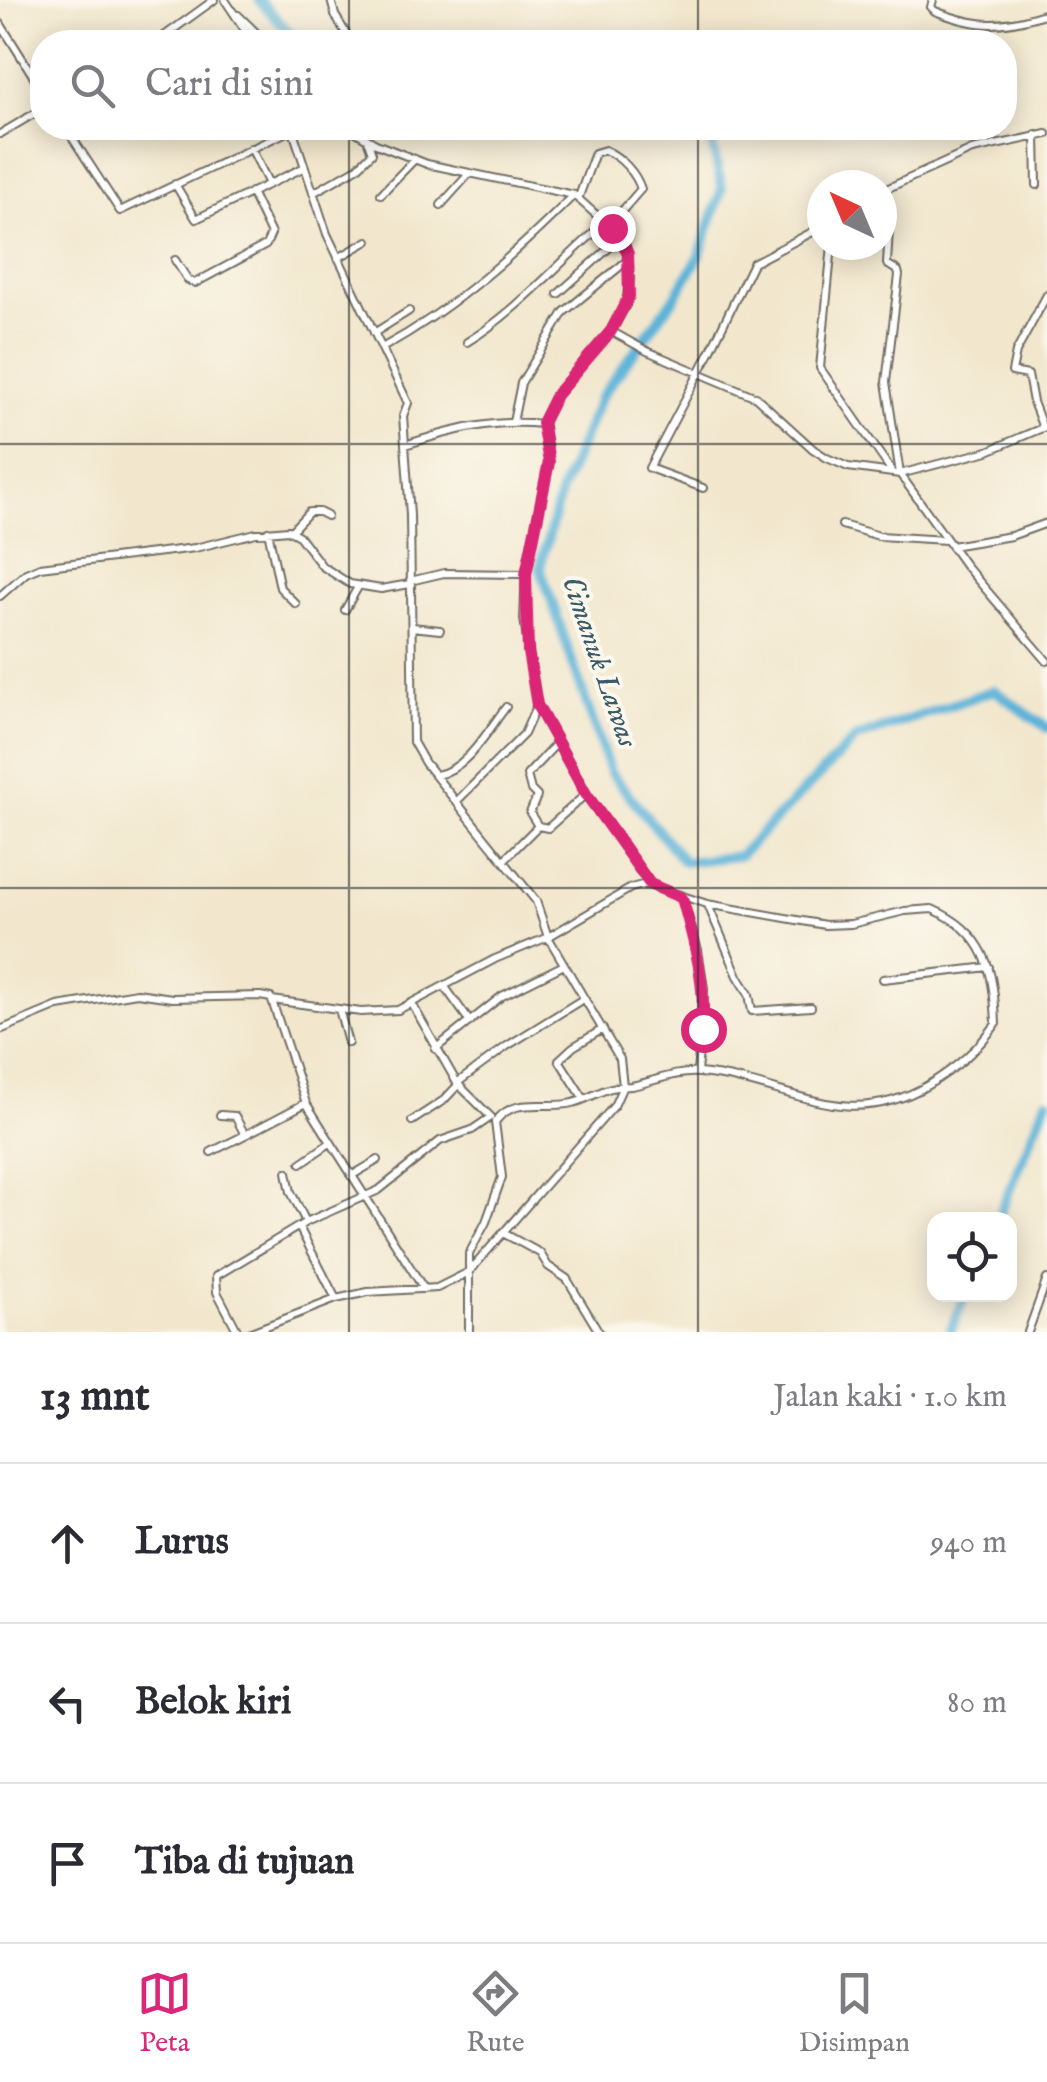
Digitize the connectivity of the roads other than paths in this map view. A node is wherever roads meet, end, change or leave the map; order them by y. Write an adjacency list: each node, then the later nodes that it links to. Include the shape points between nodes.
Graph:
1 (214, 0): 8 (street)
2 (225, 0): 5 (street)
3 (332, 0): 11 (street)
4 (933, 0): 6 (street, via 932,9 969,24 1014,23)
5 (233, 12): 9 (street); 10 (street)
6 (1047, 13)
7 (0, 23): 12 (street)
8 (173, 30)
9 (245, 30)
10 (253, 30)
11 (344, 30)
12 (30, 71)
13 (30, 116): 14 (street)
14 (0, 134)
15 (1047, 134): 16 (street)
16 (1036, 135): 17 (street); 31 (street)
17 (1017, 139)
18 (74, 140): 28 (street, via 118,210)
19 (268, 140): 24 (street)
20 (291, 140): 26 (street)
21 (367, 140): 33 (street, via 372,153 366,161)
22 (369, 140): 25 (street)
23 (1015, 140): 30 (street, via 972,150)
24 (251, 148): 28 (street); 29 (street)
25 (415, 159): 27 (street); 34 (street)
26 (302, 168): 29 (street); 33 (street)
27 (468, 175): 35 (street); 36 (street)
28 (175, 184): 32 (street, via 194,219)
29 (268, 184): 32 (street)
30 (897, 184)
31 (1037, 185)
32 (251, 192): 43 (street, via 271,234 266,245 195,283)
33 (314, 193): 41 (street)
34 (381, 194)
35 (576, 197): 37 (street); 37 (street, via 595,153 613,153 642,189); 52 (street, via 459,298)
36 (440, 205)
37 (607, 225): 39 (street); 51 (street)
38 (807, 235): 53 (street, via 753,263)
39 (620, 237): 42 (street); 46 (street)
40 (368, 241): 41 (street)
41 (338, 258): 50 (street)
42 (630, 259): 49 (street, via 629,296); 54 (street, via 564,312 521,384)
43 (175, 260)
44 (831, 260): 58 (street, via 820,368)
45 (886, 260): 58 (street, via 899,275 886,390)
46 (558, 294)
47 (1047, 295): 56 (street, via 1012,372 1028,375)
48 (409, 311): 50 (street)
49 (611, 331): 53 (street); 55 (street, via 556,395)
50 (374, 332): 52 (street)
51 (466, 342)
52 (382, 348): 57 (street, via 408,403)
53 (699, 373): 58 (street, via 756,397 827,458); 59 (street, via 648,468)
54 (513, 422): 55 (street); 57 (street, via 460,427)
55 (542, 424): 67 (street, via 549,462)
56 (1045, 427): 58 (street, via 988,451)
57 (406, 445): 68 (street)
58 (896, 473): 66 (street)
59 (703, 488)
60 (327, 516): 63 (street, via 309,512)
61 (1045, 524): 65 (street); 66 (street, via 1011,536)
62 (842, 525): 66 (street)
63 (292, 530): 64 (street); 69 (street, via 322,566)
64 (268, 531): 70 (street, via 195,548 40,567); 71 (street, via 280,588)
65 (1047, 534)
66 (948, 543): 75 (street)
67 (526, 574): 68 (street, via 444,573); 76 (street, via 524,619)
68 (410, 582): 69 (street); 73 (street)
69 (358, 587): 72 (street)
70 (0, 596)
71 (296, 604)
72 (345, 610)
73 (412, 627): 74 (street); 79 (street, via 413,738)
74 (440, 630)
75 (1047, 661)
76 (537, 705): 78 (street); 81 (street, via 524,734)
77 (506, 707): 79 (street, via 457,767)
78 (556, 744): 80 (street); 82 (street, via 528,775 537,796 530,813)
79 (435, 775): 81 (street)
80 (586, 794): 82 (street, via 548,828); 84 (street)
81 (456, 800): 83 (street)
82 (538, 826): 83 (street)
83 (504, 860): 87 (street, via 536,901)
84 (650, 884): 85 (street); 87 (street, via 631,888)
85 (682, 898): 86 (street); 102 (street, via 704,989)
86 (707, 904): 89 (street, via 835,926 932,909 978,943); 95 (street, via 752,1010)
87 (548, 936): 88 (street); 91 (street)
88 (564, 965): 92 (street); 97 (street, via 502,996)
89 (989, 967): 90 (street); 102 (street, via 996,1024 950,1071 896,1101 834,1105)
90 (883, 978)
91 (445, 987): 94 (street); 97 (street)
92 (583, 999): 99 (street); 103 (street)
93 (272, 1000): 96 (street); 98 (street, via 137,992 58,1006); 106 (street)
94 (412, 1004): 96 (street, via 388,1012); 101 (street)
95 (811, 1007)
96 (340, 1009): 100 (street)
97 (470, 1022): 101 (street)
98 (0, 1030)
99 (603, 1030): 104 (street); 105 (street, via 559,1060)
100 (348, 1044)
101 (435, 1048): 103 (street)
102 (697, 1073): 104 (street)
103 (458, 1083): 108 (street); 109 (street)
104 (627, 1086): 105 (street); 119 (street)
105 (584, 1099): 108 (street, via 518,1106)
106 (306, 1103): 110 (street); 111 (street)
107 (220, 1115): 110 (street, via 235,1116)
108 (493, 1119): 117 (street, via 437,1143); 120 (street, via 502,1177)
109 (412, 1121)
110 (245, 1134): 112 (street)
111 (330, 1143): 114 (street); 116 (street)
112 (211, 1152)
113 (378, 1160): 116 (street)
114 (301, 1163)
115 (287, 1172): 118 (street)
116 (351, 1176): 117 (street)
117 (366, 1195): 118 (street); 124 (street)
118 (302, 1224): 125 (street); 126 (street, via 215,1276)
119 (503, 1233): 121 (street); 129 (street, via 567,1279)
120 (479, 1235): 121 (street); 122 (street, via 470,1250)
121 (496, 1242): 122 (street)
122 (470, 1275): 124 (street); 128 (street)
123 (1047, 1280): 130 (street)
124 (425, 1290): 125 (street)
125 (336, 1299): 127 (street)
126 (238, 1332)
127 (251, 1332)
128 (469, 1332)
129 (599, 1332)
130 (1028, 1332)

